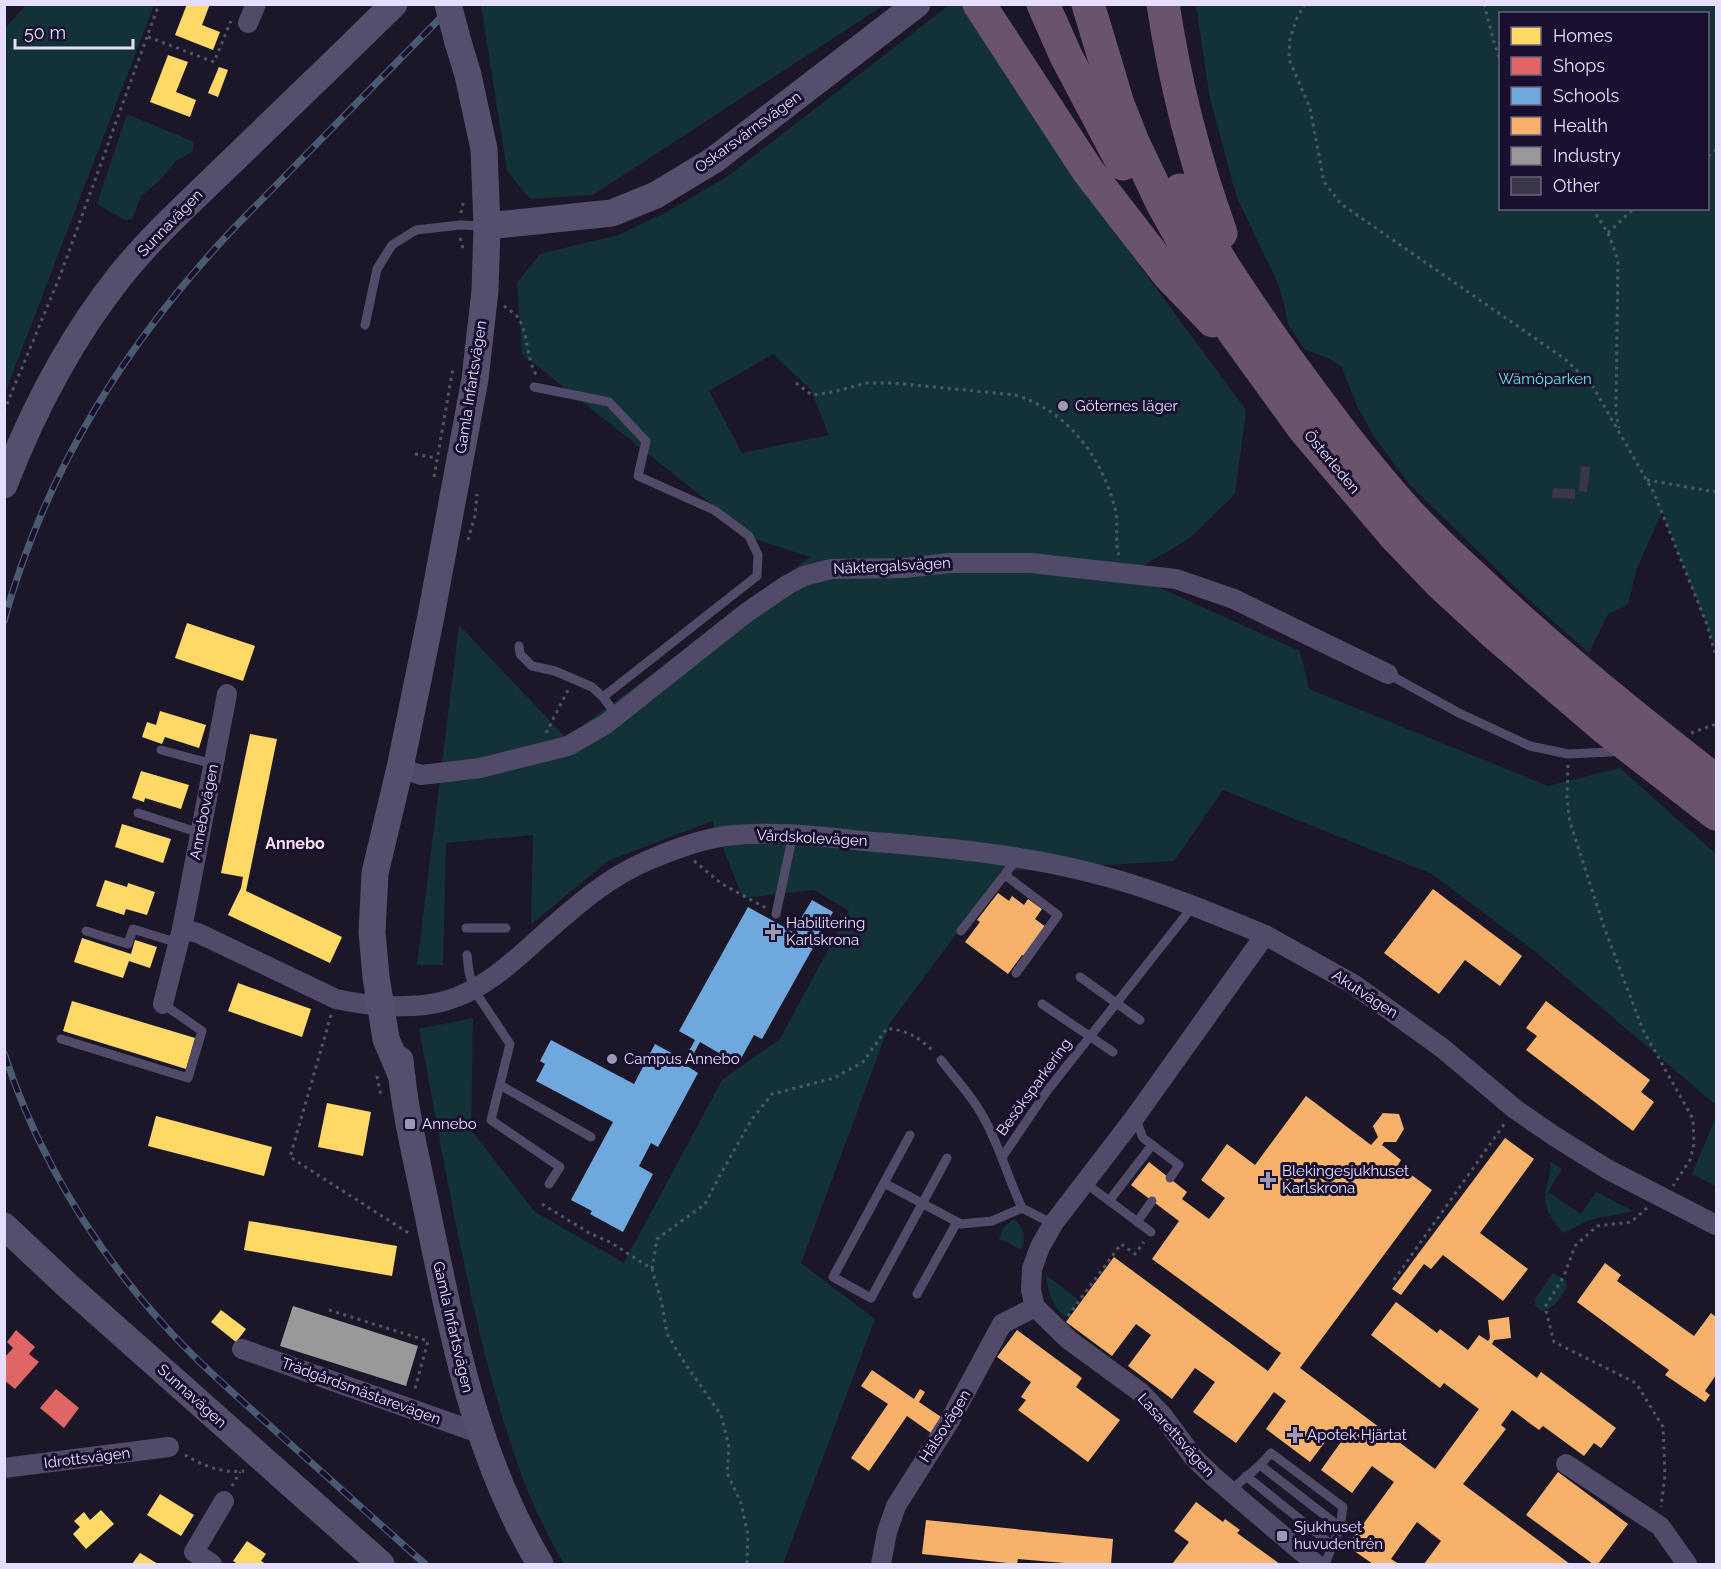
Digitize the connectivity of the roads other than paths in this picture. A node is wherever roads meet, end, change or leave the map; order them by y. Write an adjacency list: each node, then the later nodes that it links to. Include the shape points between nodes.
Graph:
1 (256, 4): 10 (street)
2 (394, 4): 16 (street, Sunnavägen, via 172,220 121,275 80,331 46,389)
3 (448, 4): 11 (street, Gamla Infartsvägen, bridge, via 484,149)
4 (917, 4): 11 (street, Oskarsvärnsvägen, via 714,160 656,195 612,213)
5 (979, 4): 14 (highway, via 1042,104 1117,210 1167,273)
6 (1043, 4): 12 (highway, via 1066,56 1133,181 1187,268)
7 (1088, 4): 12 (highway, Österleden, via 1104,63 1133,142 1162,203)
8 (1095, 4): 12 (highway, Österleden)
9 (1163, 4): 12 (highway, via 1176,84)
10 (240, 20)
11 (488, 226): 13 (lane, via 416,230 392,245 377,269); 27 (street, Gamla Infartsvägen, via 475,379)
12 (1240, 317): 14 (highway, Österleden); 28 (highway, Österleden, via 1413,518 1556,652)
13 (365, 325)
14 (1266, 376): 30 (highway, Österleden, via 1346,480 1442,584 1580,707)
15 (534, 387): 17 (lane, via 609,402 646,441 638,476 714,510 749,536 758,555)
16 (4, 485)
17 (757, 576): 18 (lane); 22 (lane)
18 (770, 596): 20 (street, Näktergalsvägen, via 804,576 831,569 950,563 1031,563 1176,579 1234,599); 23 (street, Näktergalsvägen)
19 (519, 646): 22 (lane, via 520,654 532,666 574,678)
20 (1388, 674): 25 (lane, via 1530,746 1568,754)
21 (227, 694): 26 (street, Annebovägen)
22 (603, 697): 23 (lane)
23 (617, 716): 27 (street, Näktergalsvägen, via 568,746 480,768 421,775)
24 (161, 750): 26 (lane)
25 (1611, 752)
26 (213, 764): 31 (street, Annebovägen)
27 (400, 768): 50 (street, Gamla Infartsvägen, via 375,873 372,932)
28 (1716, 781)
29 (138, 813): 31 (lane)
30 (1716, 814)
31 (200, 832): 42 (street, Annebovägen)
32 (793, 834): 33 (street, Vårdskolevägen); 36 (lane); 46 (street, Vårdskolevägen, via 723,837 647,860 580,902 518,958)
33 (1016, 857): 34 (lane); 35 (street, Vårdskolevägen, via 1110,878)
34 (1005, 875): 40 (lane); 44 (lane, via 1058,915)
35 (1191, 904): 41 (street, Vårdskolevägen); 47 (lane, Besöksparkering)
36 (776, 914)
37 (466, 928): 38 (lane)
38 (506, 928)
39 (86, 930): 42 (lane, via 128,944 133,929)
40 (962, 931)
41 (1265, 935): 57 (street); 74 (street, Akutvägen, via 1353,984 1441,1047 1515,1109 1607,1169)
42 (180, 936): 48 (street, Annebovägen); 50 (street, via 198,933 336,999)
43 (467, 955): 46 (lane)
44 (1016, 973)
45 (1080, 977): 47 (lane)
46 (474, 990): 50 (street, Vårdskolevägen, via 444,1001); 56 (lane, via 510,1044)
47 (1116, 1003): 51 (lane); 52 (lane, Besöksparkering)
48 (163, 1004): 53 (lane, via 202,1031 188,1078)
49 (1042, 1004): 52 (lane, Besöksparkering)
50 (388, 1005): 80 (street, Gamla Infartsvägen, via 390,1074)
51 (1140, 1020)
52 (1091, 1035): 54 (lane, Besöksparkering); 61 (lane, Besöksparkering)
53 (61, 1039)
54 (1113, 1052)
55 (941, 1060): 61 (lane, Besöksparkering, via 981,1112)
56 (500, 1085): 59 (lane); 66 (lane, via 491,1120 560,1167)
57 (1135, 1117): 60 (lane, via 1143,1138); 64 (street)
58 (910, 1135): 65 (lane)
59 (591, 1137)
60 (1152, 1145): 63 (lane, via 1179,1166); 67 (lane)
61 (1003, 1156): 70 (lane, Besöksparkering)
62 (947, 1158): 69 (lane)
63 (1170, 1178)
64 (1084, 1182): 67 (lane); 73 (street)
65 (884, 1183): 69 (lane); 69 (lane, via 833,1277 871,1298)
66 (549, 1184)
67 (1109, 1201): 72 (lane)
68 (1152, 1201): 72 (lane)
69 (922, 1204): 71 (lane)
70 (1022, 1208): 71 (lane, via 992,1221); 73 (lane)
71 (957, 1222): 77 (lane)
72 (1137, 1222): 76 (lane)
73 (1053, 1224): 78 (street, via 1032,1269 1030,1290)
74 (1716, 1225)
75 (5, 1229): 91 (street, Sunnavägen)
76 (1151, 1233)
77 (917, 1294)
78 (1035, 1307): 86 (street, Lasarettsvägen, via 1069,1340 1140,1392 1194,1458); 93 (street, Hälsovägen, via 1002,1324 961,1401 896,1506)
79 (242, 1349): 80 (street, Trädgårdsmästarevägen)
80 (479, 1433): 92 (street, Gamla Infartsvägen, via 509,1507)
81 (169, 1447): 84 (street, Idrottsvägen)
82 (1566, 1464): 96 (street, via 1659,1526)
83 (1260, 1465): 85 (lane); 88 (lane); 88 (lane, via 1271,1453 1343,1507)
84 (4, 1468)
85 (1246, 1476): 86 (lane); 89 (lane)
86 (1230, 1491): 94 (street, Lasarettsvägen)
87 (224, 1501): 90 (street, via 194,1552)
88 (1340, 1527): 89 (lane)
89 (1332, 1545): 95 (lane)
90 (212, 1564)
91 (381, 1564)
92 (540, 1564)
93 (880, 1564)
94 (1316, 1564)
95 (1325, 1564)
96 (1687, 1564)

